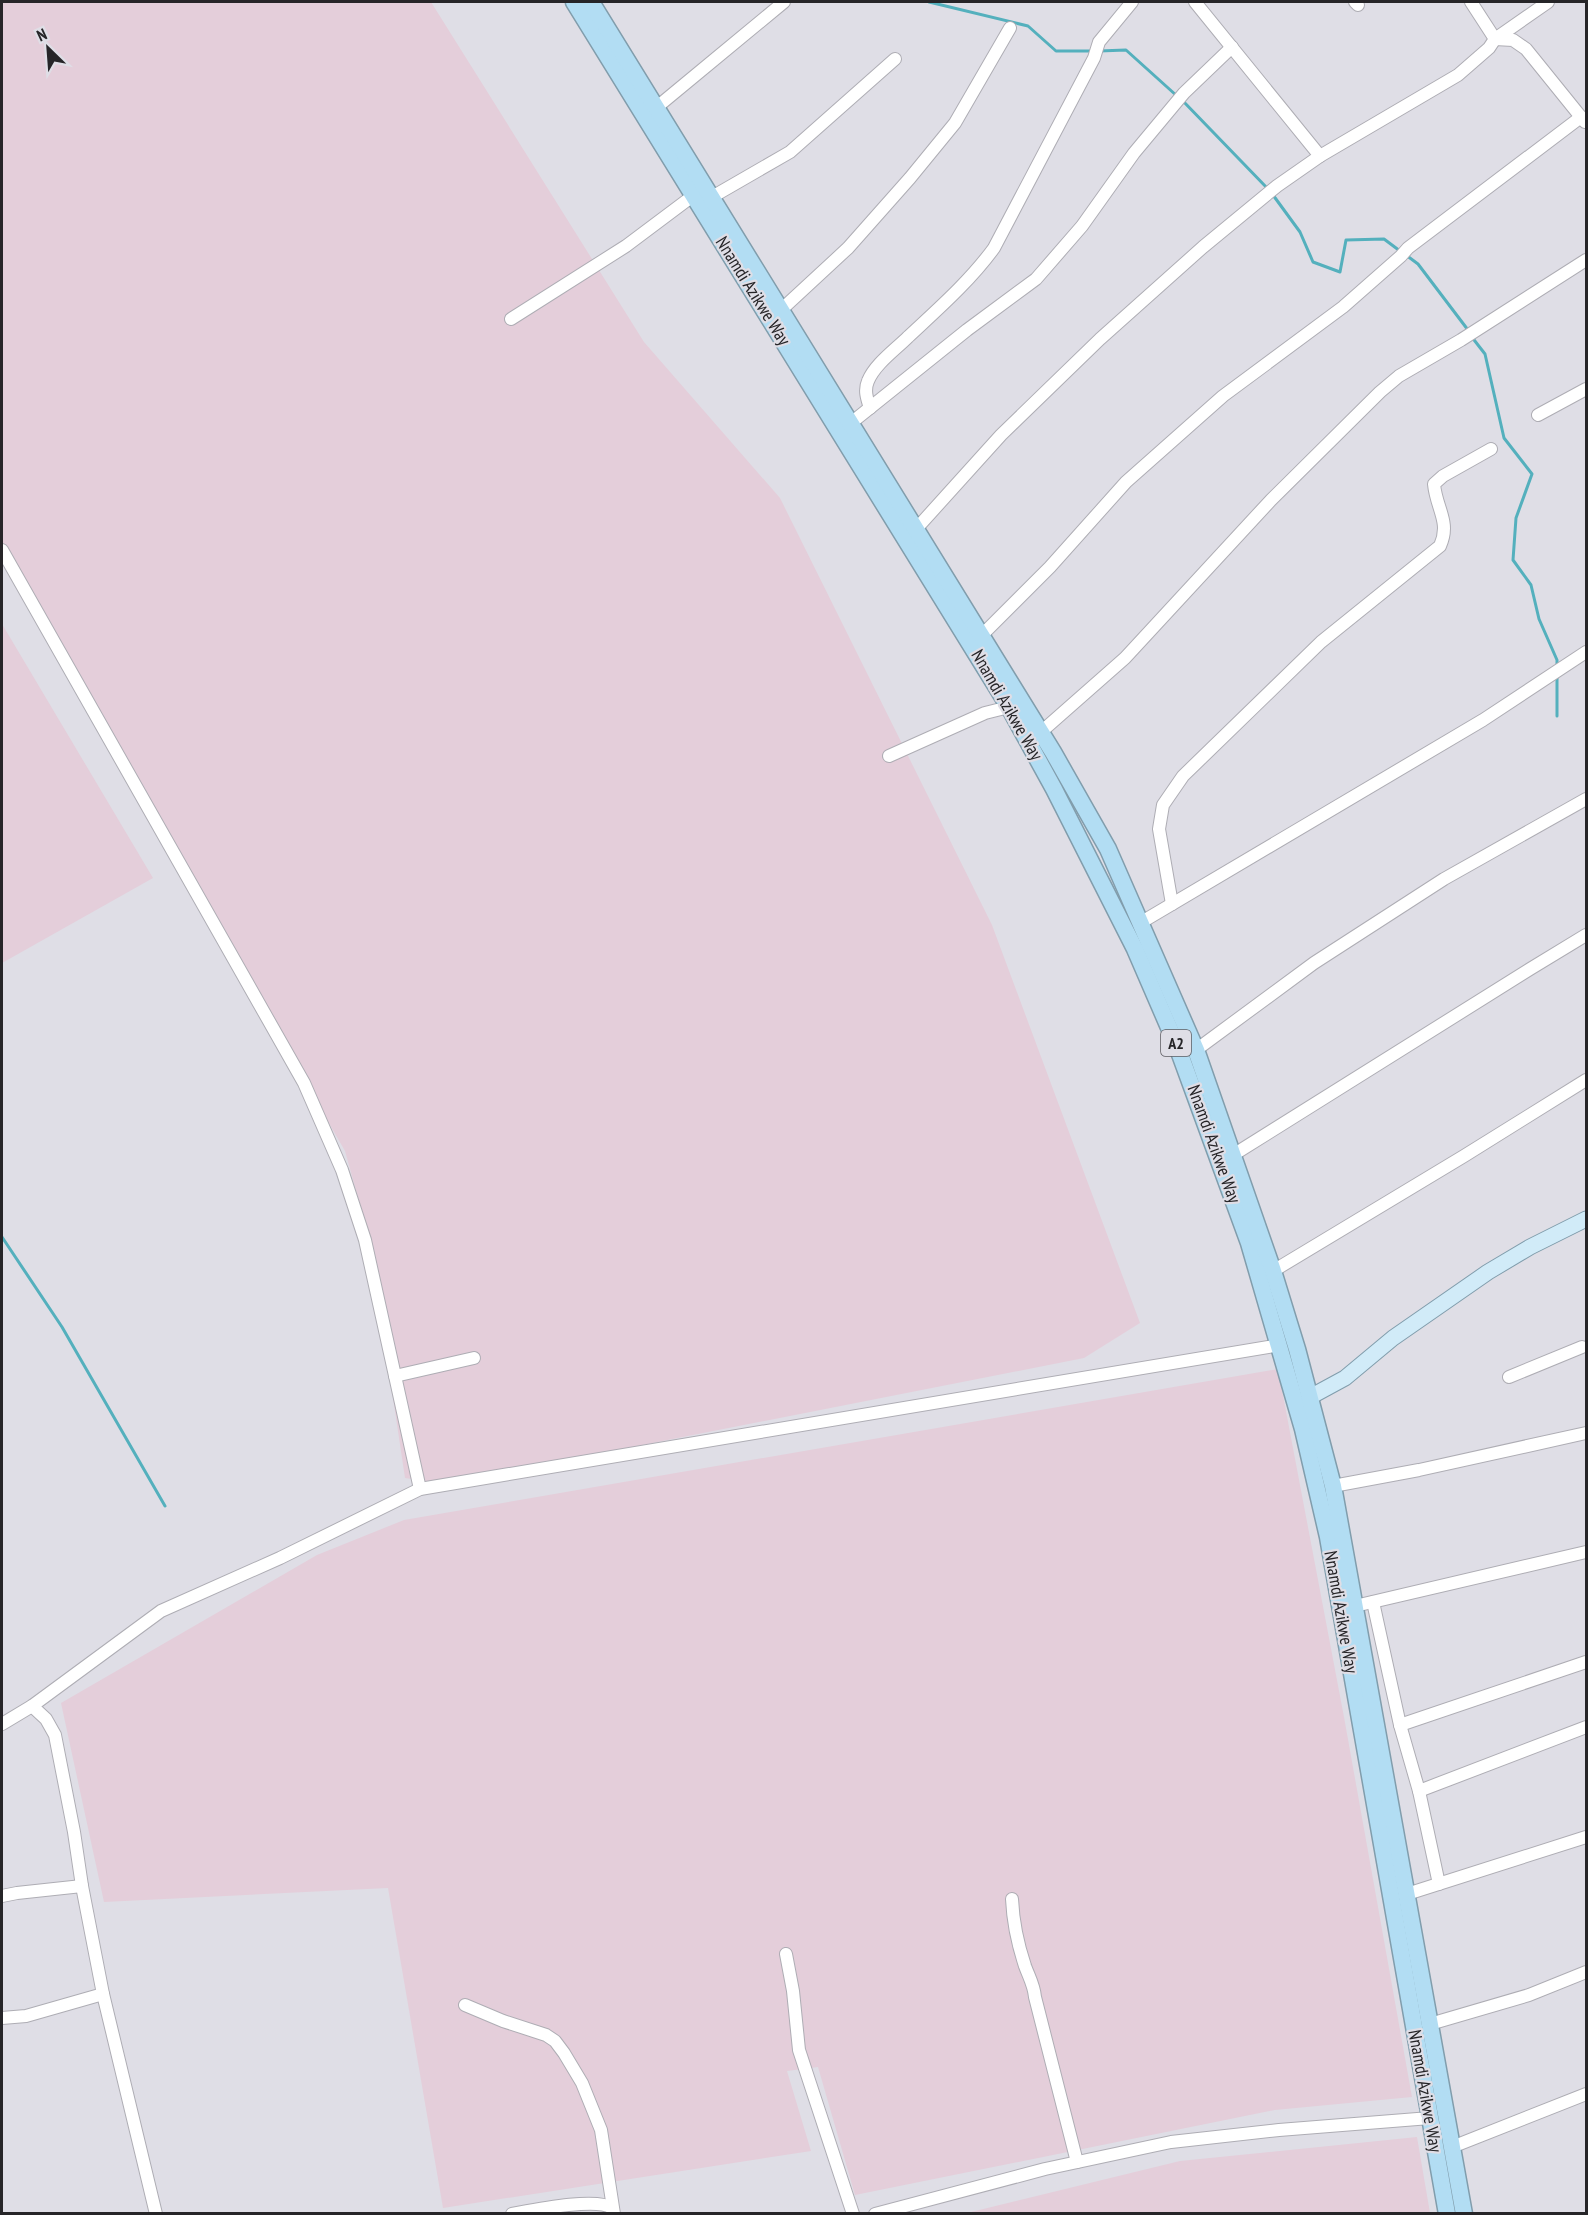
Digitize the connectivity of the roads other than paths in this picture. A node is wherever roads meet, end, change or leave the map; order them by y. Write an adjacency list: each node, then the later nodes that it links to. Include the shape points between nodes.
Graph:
1 (574, 2): 15 (highway, Nnamdi Azikwe Way / A2)
2 (591, 2): 12 (highway, Nnamdi Azikwe Way / A2)
3 (784, 2): 12 (street)
4 (1132, 2): 21 (street, via 1099,42 994,248 876,368 866,392)
5 (1195, 2): 10 (street)
6 (1471, 2): 9 (street)
7 (1548, 2): 9 (street)
8 (1010, 28): 18 (street, via 955,123 848,248)
9 (1495, 39): 13 (street, via 1513,40 1526,49); 14 (street, via 1458,75)
10 (1232, 47): 14 (street); 21 (street, via 1184,93 1036,279)
11 (895, 59): 16 (street, via 790,152)
12 (657, 107): 16 (highway, Nnamdi Azikwe Way / A2)
13 (1584, 120): 27 (street, via 1405,252 1342,307 1223,396 1126,482)
14 (1320, 156): 25 (street, via 1203,247 1100,339 1001,435)
15 (694, 195): 19 (street, via 626,246); 29 (highway, Nnamdi Azikwe Way / A2)
16 (712, 197): 18 (highway, Nnamdi Azikwe Way / A2)
17 (1587, 260): 30 (street, via 1399,376 1271,500 1125,658)
18 (781, 310): 23 (highway, Nnamdi Azikwe Way / A2)
19 (511, 319)
20 (1587, 389): 22 (street)
21 (870, 408): 23 (street)
22 (1538, 415)
23 (851, 423): 25 (highway, Nnamdi Azikwe Way / A2)
24 (1491, 449): 33 (street, via 1434,484 1445,525 1440,546 1321,642 1183,776 1163,805 1159,829)
25 (917, 528): 27 (highway, Nnamdi Azikwe Way / A2)
26 (2, 550): 44 (street, via 304,1083 342,1170 365,1240)
27 (982, 635): 30 (highway, Nnamdi Azikwe Way / A2)
28 (1587, 651): 33 (street, via 1484,720)
29 (1009, 706): 31 (street); 41 (highway, Nnamdi Azikwe Way / A2, via 1135,949 1172,1035 1215,1145)
30 (1041, 732): 34 (highway, Nnamdi Azikwe Way / A2, via 1108,849)
31 (889, 756)
32 (1587, 799): 36 (street, via 1444,879 1314,963)
33 (1172, 904): 34 (street)
34 (1140, 923): 36 (highway, Nnamdi Azikwe Way / A2)
35 (1587, 936): 38 (street)
36 (1196, 1050): 38 (highway, Nnamdi Azikwe Way / A2)
37 (1587, 1080): 40 (street)
38 (1233, 1155): 40 (highway, Nnamdi Azikwe Way / A2)
39 (1587, 1219): 46 (main road, via 1488,1272 1393,1338 1345,1378)
40 (1273, 1271): 46 (highway, Nnamdi Azikwe Way / A2)
41 (1280, 1345): 49 (street); 72 (highway, Nnamdi Azikwe Way / A2, via 1328,1537)
42 (1585, 1350): 45 (street)
43 (474, 1358): 44 (street)
44 (395, 1376): 49 (street)
45 (1509, 1377)
46 (1310, 1397): 48 (highway, Nnamdi Azikwe Way / A2)
47 (1587, 1432): 48 (street)
48 (1334, 1486): 52 (highway, Nnamdi Azikwe Way / A2)
49 (420, 1490): 54 (street, via 161,1611)
50 (1587, 1552): 51 (street)
51 (1373, 1602): 52 (street); 56 (street)
52 (1355, 1606): 62 (highway, Nnamdi Azikwe Way / A2)
53 (1587, 1662): 56 (street)
54 (32, 1706): 55 (street); 61 (street, via 46,1719 54,1735)
55 (2, 1724)
56 (1400, 1725): 58 (street)
57 (1587, 1727): 58 (street)
58 (1419, 1791): 60 (street)
59 (1587, 1837): 60 (street)
60 (1438, 1884): 62 (street)
61 (82, 1886): 63 (street); 67 (street)
62 (1407, 1894): 70 (highway, Nnamdi Azikwe Way / A2)
63 (2, 1896)
64 (1012, 1899): 74 (street, via 1025,1967 1034,1985)
65 (786, 1954): 78 (street, via 800,2050)
66 (1587, 1972): 70 (street, via 1529,1995)
67 (103, 1994): 69 (street, via 26,2016); 76 (street)
68 (465, 2005): 75 (street, via 546,2035 564,2053 582,2082 601,2130)
69 (2, 2018)
70 (1430, 2024): 73 (highway, Nnamdi Azikwe Way / A2)
71 (1586, 2097): 73 (street)
72 (1430, 2118): 74 (street, via 1171,2142); 80 (highway, Nnamdi Azikwe Way / A2)
73 (1452, 2147): 81 (highway, Nnamdi Azikwe Way / A2)
74 (1077, 2162): 79 (street)
75 (613, 2211): 77 (street, via 608,2205 591,2203)
76 (156, 2214)
77 (512, 2214)
78 (853, 2214)
79 (874, 2214)
80 (1447, 2214)
81 (1464, 2214)

